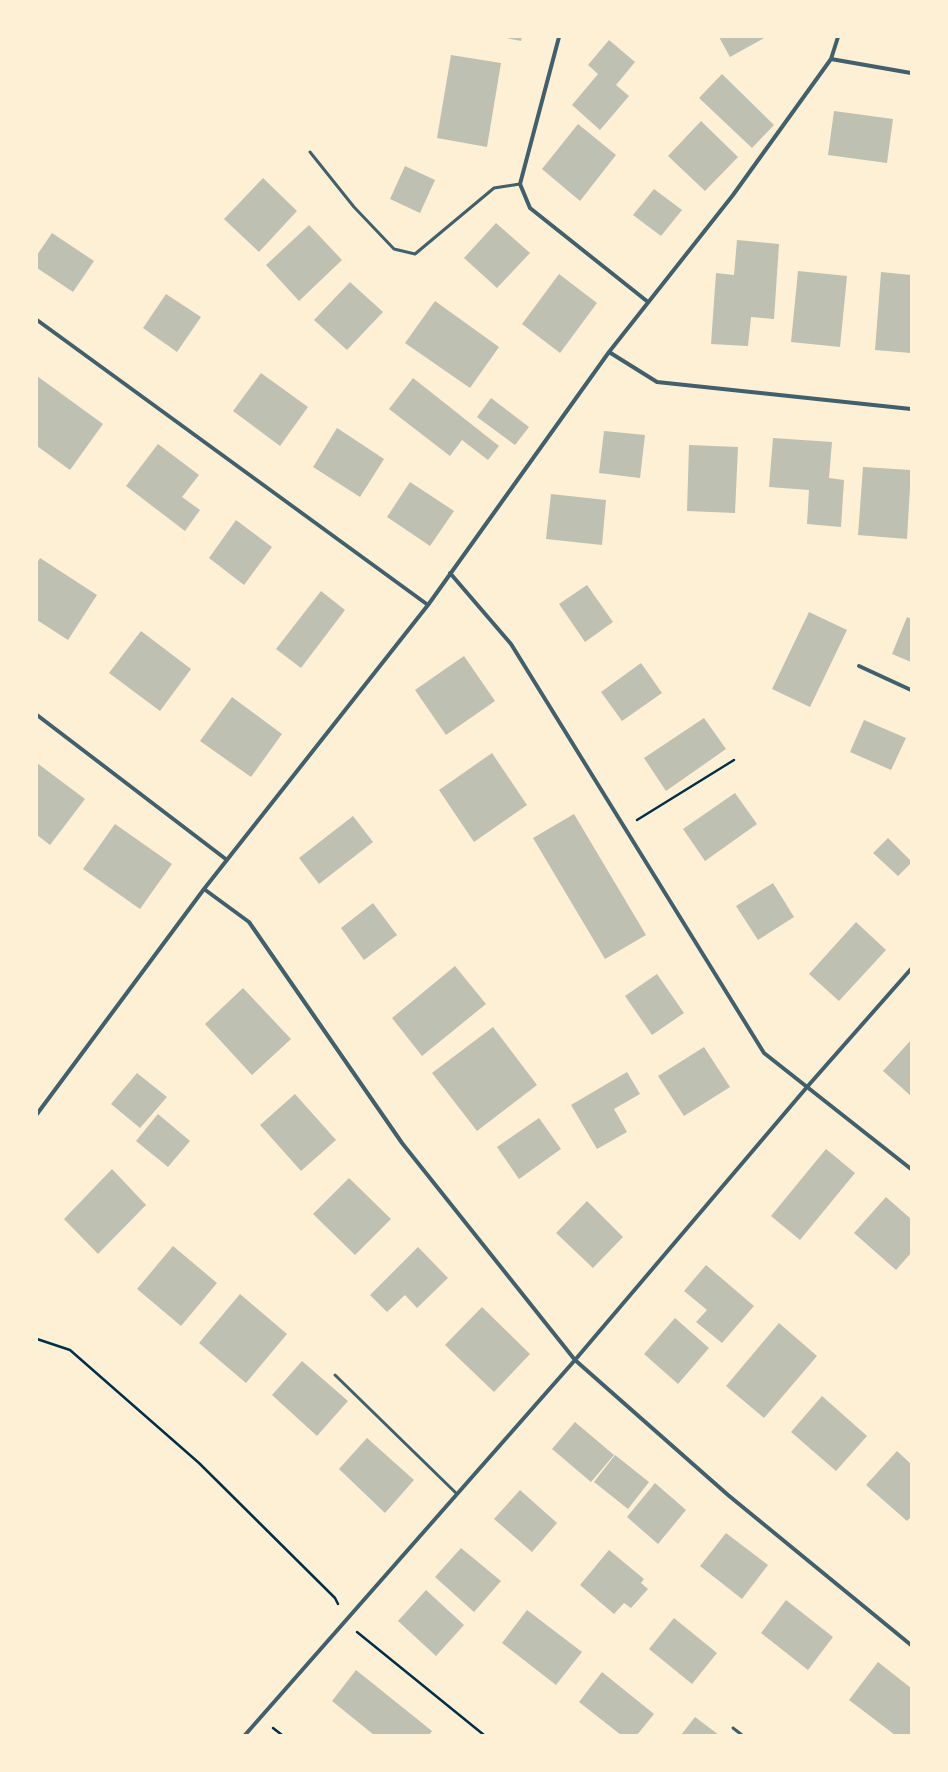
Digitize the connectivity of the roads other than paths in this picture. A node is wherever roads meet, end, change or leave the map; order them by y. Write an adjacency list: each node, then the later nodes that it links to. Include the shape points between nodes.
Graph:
1 (559, 37): 6 (street)
2 (838, 37): 3 (street)
3 (831, 59): 4 (street); 7 (street, via 733,195)
4 (911, 73)
5 (310, 152): 6 (lane, via 354,207 394,249 415,254 494,188)
6 (520, 184): 7 (street, via 530,208)
7 (648, 302): 9 (street)
8 (37, 320): 12 (street)
9 (610, 352): 10 (street, via 657,382); 11 (street)
10 (911, 409)
11 (450, 573): 12 (street); 19 (street, via 512,644 764,1053)
12 (428, 606): 16 (street)
13 (859, 666): 14 (street)
14 (911, 690)
15 (37, 715): 16 (street)
16 (227, 860): 17 (street)
17 (204, 889): 20 (street); 22 (street, via 249,922 402,1143)
18 (911, 969): 19 (street)
19 (807, 1087): 21 (street); 22 (street)
20 (37, 1114)
21 (911, 1169)
22 (575, 1360): 24 (street); 25 (street, via 728,1495)
23 (335, 1375): 24 (lane)
24 (458, 1494): 27 (street)
25 (911, 1645)
26 (732, 1728): 28 (lane)
27 (245, 1735)
28 (742, 1735)

